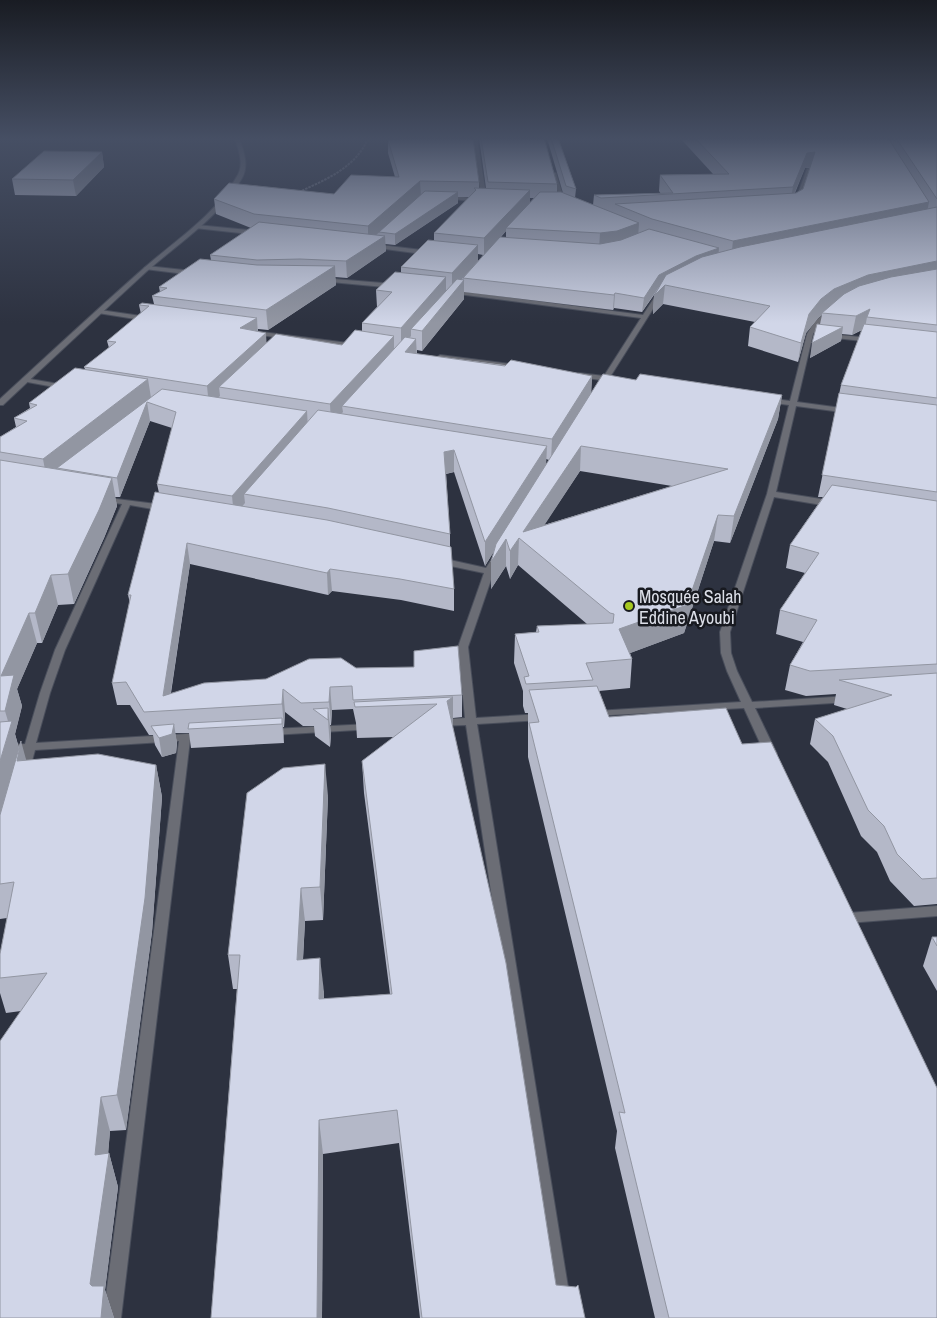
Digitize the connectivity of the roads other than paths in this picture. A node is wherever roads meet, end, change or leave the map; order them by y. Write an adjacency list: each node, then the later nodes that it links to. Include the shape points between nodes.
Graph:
1 (224, 200): 11 (street)
2 (477, 200): 3 (street)
3 (484, 200): 6 (street)
4 (561, 200): 8 (street)
5 (798, 200): 9 (street)
6 (492, 201)
7 (554, 203): 8 (street)
8 (562, 203): 10 (street)
9 (792, 206)
10 (571, 207)
11 (197, 227): 12 (street); 17 (street)
12 (266, 234)
13 (377, 239): 15 (street)
14 (361, 245): 15 (street)
15 (370, 246): 16 (street)
16 (438, 254)
17 (147, 268): 18 (street); 27 (street)
18 (201, 274)
19 (310, 279): 22 (street)
20 (463, 286): 24 (street)
21 (668, 286): 28 (street)
22 (402, 287)
23 (448, 292): 24 (street)
24 (457, 293): 25 (street); 28 (street)
25 (450, 300)
26 (840, 306): 31 (street, via 817,322)
27 (100, 312): 29 (street); 40 (street)
28 (646, 318): 39 (street)
29 (160, 320)
30 (244, 332): 32 (street)
31 (810, 334): 33 (street); 45 (street)
32 (290, 337): 34 (street); 35 (street)
33 (878, 341)
34 (283, 343)
35 (367, 347)
36 (434, 356): 37 (street)
37 (529, 368)
38 (568, 374): 39 (street)
39 (611, 379): 42 (street)
40 (24, 380): 41 (street); 44 (street)
41 (71, 388)
42 (596, 394)
43 (754, 399): 45 (street)
44 (0, 403)
45 (793, 404): 46 (street); 47 (street)
46 (860, 413)
47 (770, 494): 50 (street); 56 (street, via 725,632 726,653)
48 (99, 498): 49 (street)
49 (127, 503): 51 (street); 65 (street, via 60,650)
50 (839, 505)
51 (178, 511)
52 (504, 547): 54 (street)
53 (432, 559): 54 (street)
54 (489, 571): 59 (street, via 463,647)
55 (857, 698): 56 (street)
56 (748, 705): 57 (street); 67 (street)
57 (580, 715)
58 (550, 717): 59 (street)
59 (471, 722): 60 (street); 72 (street)
60 (432, 724)
61 (382, 726): 62 (street)
62 (264, 732)
63 (214, 735): 64 (street)
64 (185, 736): 65 (street); 71 (street)
65 (31, 747): 66 (street); 68 (street)
66 (0, 749)
67 (777, 767)
68 (20, 782)
69 (937, 911): 70 (street)
70 (848, 918)
71 (112, 1318)
72 (564, 1318)

